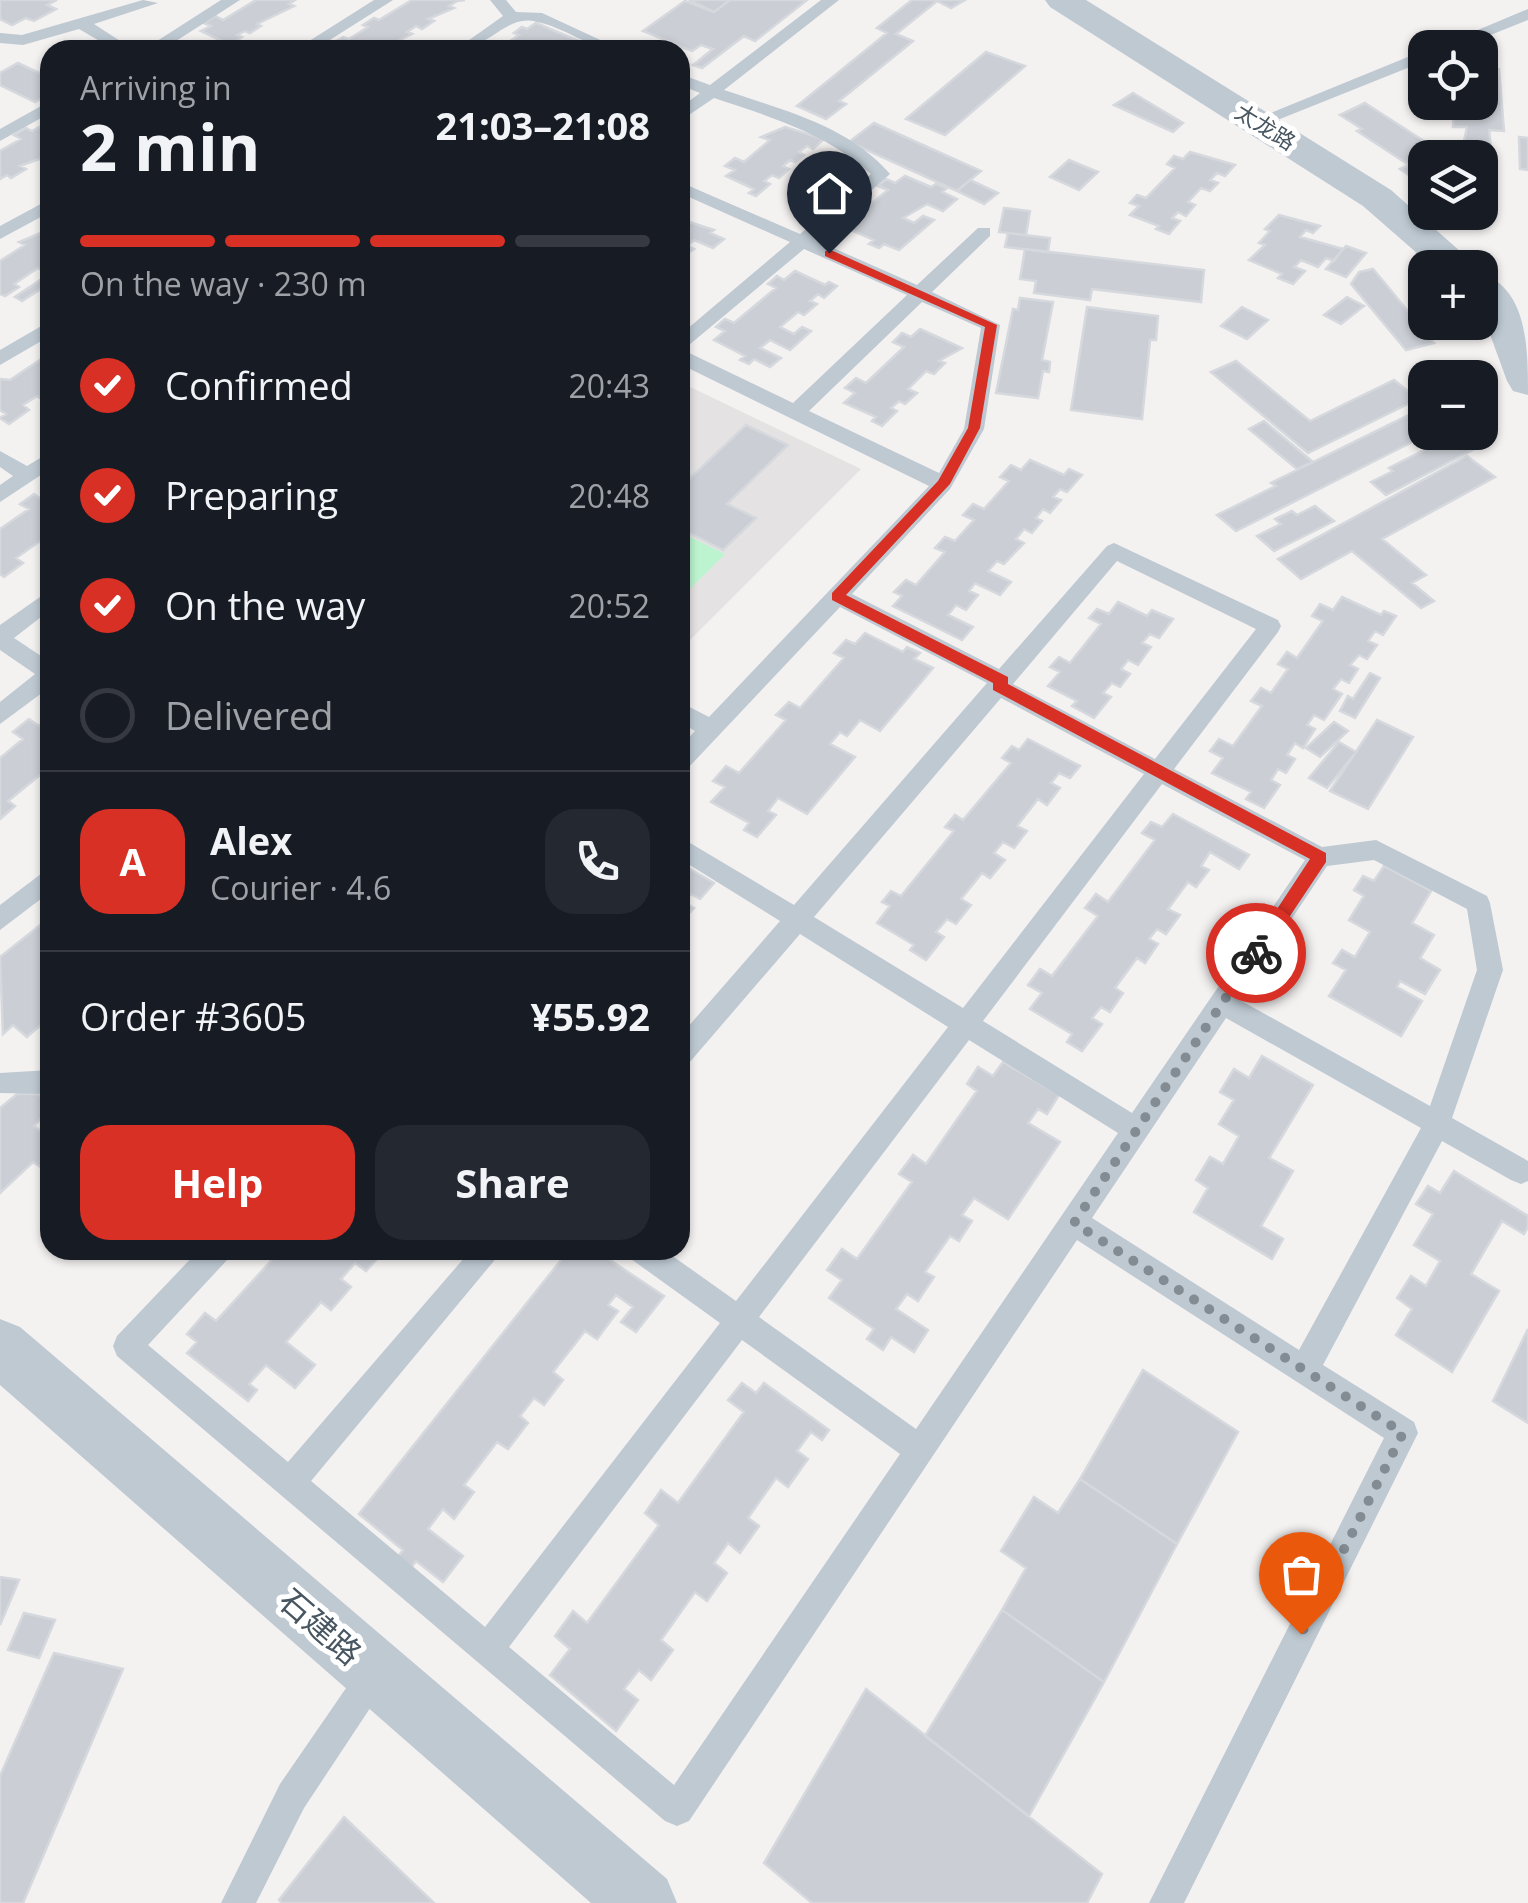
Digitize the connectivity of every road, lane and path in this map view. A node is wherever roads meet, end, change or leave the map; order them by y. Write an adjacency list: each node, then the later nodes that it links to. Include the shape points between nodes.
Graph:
1 (232, 0): 13 (lane)
2 (385, 0): 14 (lane)
3 (498, 0): 8 (lane)
4 (831, 0): 19 (lane)
5 (1062, 0): 22 (street, 太龙路)
6 (150, 2): 9 (lane)
7 (1528, 14): 10 (lane)
8 (512, 17): 15 (lane); 16 (lane, via 536,16)
9 (81, 23): 11 (lane, via 24,40); 12 (lane)
10 (1488, 30)
11 (0, 38)
12 (109, 40)
13 (168, 40)
14 (319, 40)
15 (478, 40)
16 (591, 40)
17 (1408, 62): 22 (lane)
18 (690, 83): 19 (lane)
19 (710, 92): 20 (lane); 28 (lane, via 826,132 881,174)
20 (690, 108)
21 (40, 112): 23 (lane)
22 (1258, 121): 29 (street, 太龙路, via 1377,198)
23 (0, 136)
24 (690, 191): 28 (lane)
25 (40, 212): 27 (lane)
26 (984, 232): 30 (lane)
27 (0, 234)
28 (799, 240): 30 (lane); 33 (lane)
29 (1437, 250)
30 (919, 294): 37 (lane); 41 (lane, via 991,325 974,428)
31 (1498, 301): 36 (street)
32 (40, 333): 34 (lane)
33 (690, 336)
34 (0, 359)
35 (690, 361): 37 (lane)
36 (1528, 381)
37 (794, 412): 41 (lane)
38 (0, 458): 40 (lane)
39 (40, 467): 40 (lane)
40 (27, 475): 42 (lane)
41 (944, 484): 43 (lane)
42 (0, 495)
43 (837, 596): 48 (lane); 51 (lane)
44 (40, 606): 45 (lane)
45 (0, 638): 46 (lane)
46 (40, 667)
47 (40, 682): 49 (lane)
48 (1000, 684): 53 (lane); 53 (lane, via 1114,552 1270,626); 57 (lane)
49 (0, 715)
50 (690, 717): 51 (lane)
51 (711, 729): 52 (lane)
52 (690, 751)
53 (1159, 771): 55 (lane); 60 (lane)
54 (690, 852): 57 (lane)
55 (1320, 857): 59 (lane); 64 (lane, via 1376,850 1478,903 1490,970)
56 (40, 886): 58 (lane)
57 (797, 919): 60 (lane); 61 (lane)
58 (0, 920)
59 (1223, 1002): 64 (lane); 65 (lane)
60 (966, 1024): 65 (lane); 71 (lane)
61 (690, 1043)
62 (40, 1082): 63 (lane)
63 (2, 1083)
64 (1437, 1124): 66 (lane); 73 (lane)
65 (1137, 1130): 67 (lane)
66 (1521, 1170)
67 (1074, 1223): 73 (lane); 74 (lane)
68 (208, 1260): 75 (lane, via 127,1346)
69 (480, 1260): 75 (lane)
70 (655, 1260): 71 (lane)
71 (739, 1320): 74 (lane); 76 (lane)
72 (0, 1347): 77 (street, 石建路)
73 (1305, 1369): 80 (lane, via 1403,1433)
74 (920, 1450): 76 (lane, via 677,1809)
75 (290, 1482): 76 (lane)
76 (488, 1649)
77 (375, 1672): 78 (lane, via 292,1796); 79 (street, 石建路)
78 (238, 1903)
79 (643, 1903)
80 (1166, 1903)

